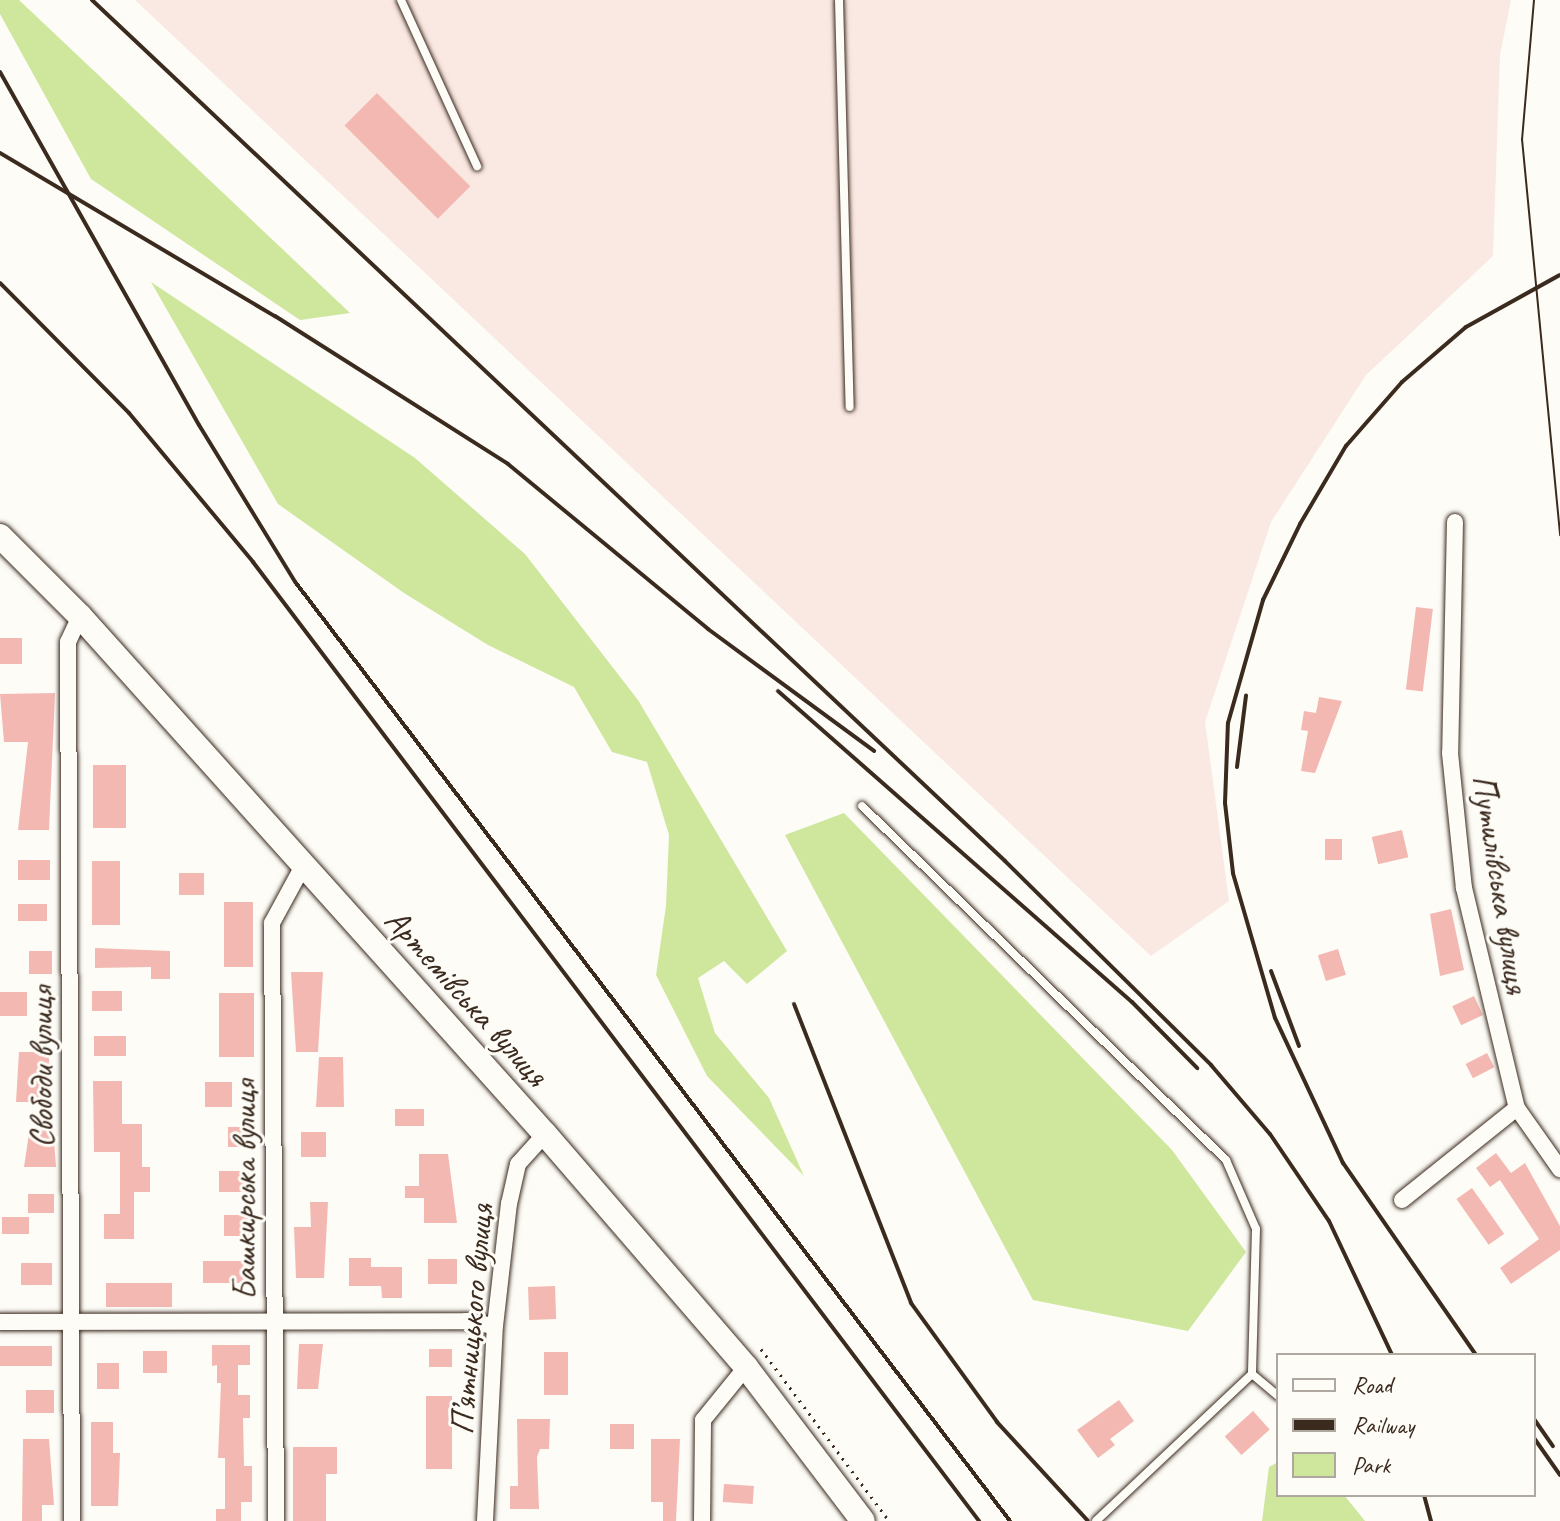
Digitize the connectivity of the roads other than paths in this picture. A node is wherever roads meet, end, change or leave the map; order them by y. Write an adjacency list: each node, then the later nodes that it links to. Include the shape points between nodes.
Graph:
1 (401, 0): 3 (lane)
2 (839, 0): 4 (lane)
3 (477, 166)
4 (850, 407)
5 (1455, 522): 10 (street, Путилівська вулиця, via 1450,753 1456,822 1483,977)
6 (0, 536): 7 (main road, Артемівська вулиця)
7 (80, 616): 9 (main road, Артемівська вулиця); 14 (street, Свободи вулиця, via 68,642)
8 (862, 806): 19 (lane, via 1226,1160 1256,1229)
9 (303, 866): 11 (main road, Артемівська вулиця); 15 (street, Башкирська вулиця, via 272,923)
10 (1517, 1108): 12 (street, Путилівська вулиця); 13 (street)
11 (545, 1134): 17 (street, П’ятницького вулиця, via 518,1164); 18 (main road, Артемівська вулиця)
12 (1560, 1169)
13 (1402, 1200)
14 (73, 1321): 15 (street); 16 (street); 21 (street, Свободи вулиця)
15 (275, 1321): 17 (street, via 466,1321); 22 (street, Башкирська вулиця)
16 (0, 1322)
17 (495, 1326): 23 (street, П’ятницького вулиця)
18 (753, 1358): 24 (street, via 703,1420); 25 (main road, Артемівська вулиця)
19 (1252, 1374): 20 (lane); 26 (lane)
20 (1276, 1394)
21 (72, 1521)
22 (276, 1521)
23 (485, 1521)
24 (702, 1521)
25 (863, 1521)
26 (1096, 1521)

